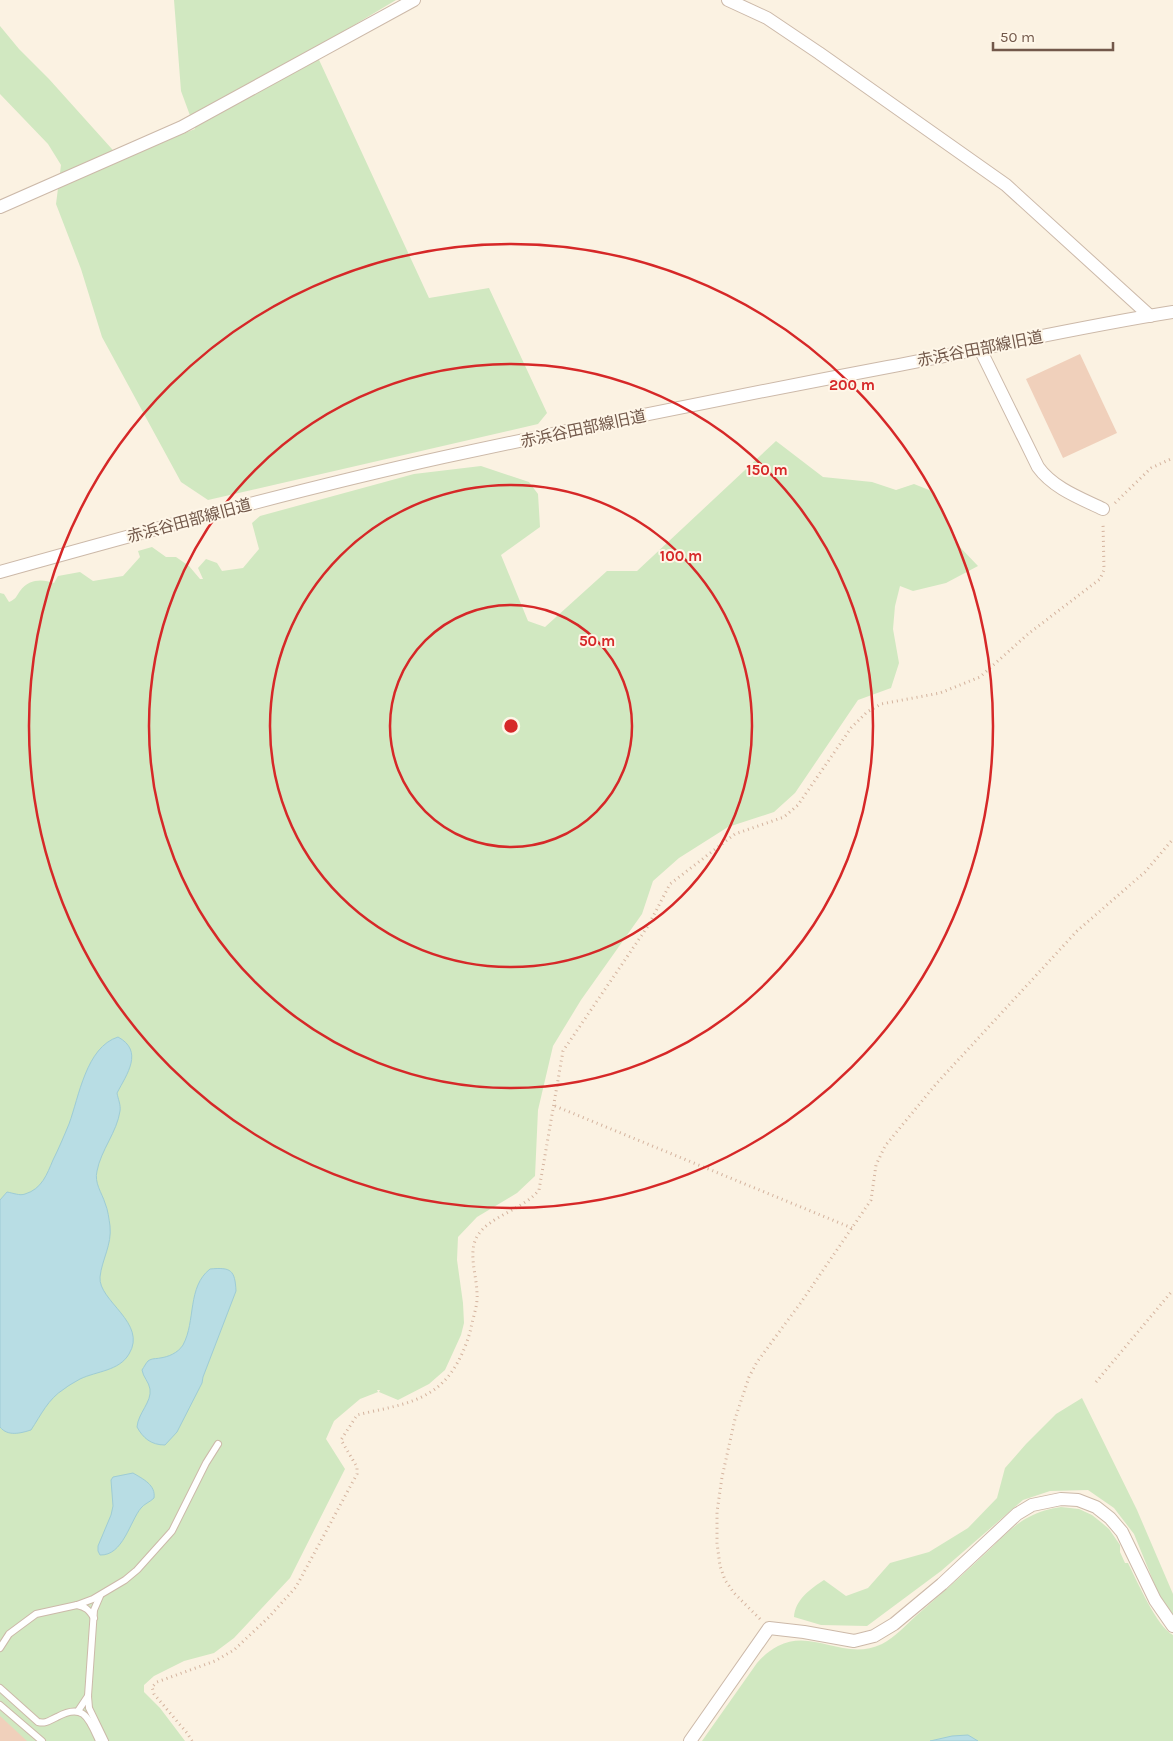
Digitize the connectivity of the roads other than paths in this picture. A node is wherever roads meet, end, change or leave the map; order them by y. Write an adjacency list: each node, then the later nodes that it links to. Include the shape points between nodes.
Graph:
1 (414, 0): 3 (street, via 182,126)
2 (728, 0): 5 (street, via 767,18 1006,185)
3 (0, 207)
4 (1173, 312): 5 (street, 赤浜谷田部線旧道)
5 (1150, 316): 6 (street, 赤浜谷田部線旧道)
6 (980, 349): 7 (street, via 1038,467 1046,477 1070,493); 8 (street, 赤浜谷田部線旧道, via 725,398 442,458 260,502)
7 (1103, 509)
8 (0, 572)
9 (218, 1444): 10 (lane, via 172,1531 137,1570)
10 (100, 1595): 11 (lane); 12 (lane)
11 (76, 1605): 12 (lane, via 84,1606); 14 (lane, via 36,1614 9,1634)
12 (94, 1619): 16 (lane)
13 (1173, 1626): 22 (street, via 1155,1600 1122,1532 1110,1518 1096,1507 1061,1498 1032,1505 1017,1514 942,1584 894,1624 874,1636 854,1641 769,1628)
14 (0, 1648)
15 (0, 1688): 18 (lane, via 38,1722)
16 (88, 1696): 18 (lane); 21 (lane)
17 (0, 1705): 19 (lane)
18 (78, 1711): 20 (lane, via 84,1713)
19 (42, 1741)
20 (99, 1741)
21 (105, 1741)
22 (690, 1741)

